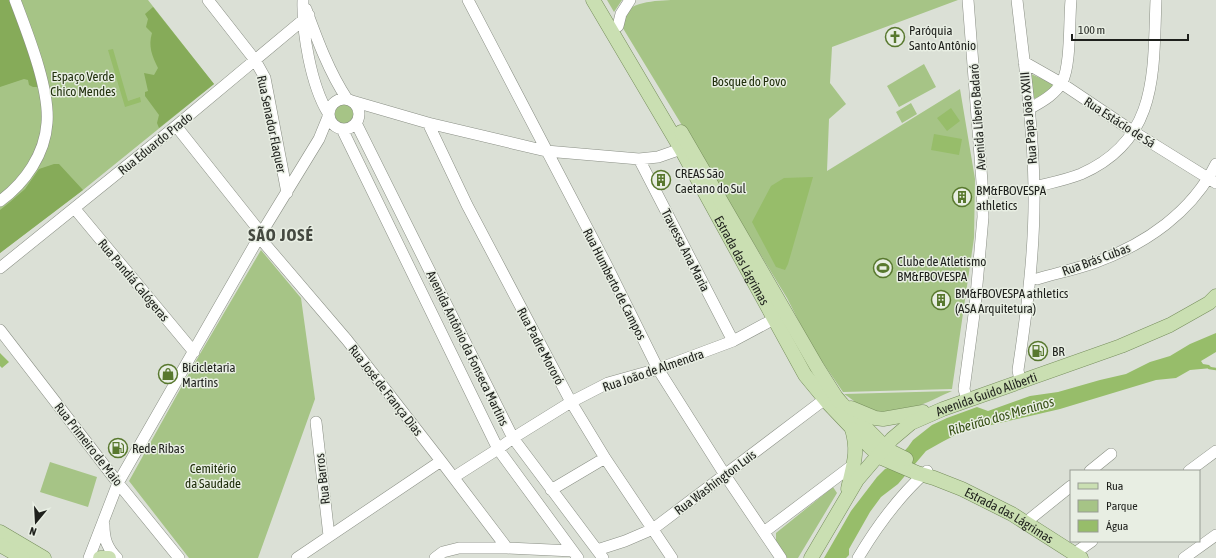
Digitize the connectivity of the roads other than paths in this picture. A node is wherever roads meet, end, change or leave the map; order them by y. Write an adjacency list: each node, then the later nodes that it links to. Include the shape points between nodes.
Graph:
1 (15, 0): 36 (street, via 41,77 48,122 43,146 32,166 15,189)
2 (208, 0): 16 (street, Rua Senador Flaquer)
3 (303, 0): 12 (street)
4 (468, 0): 30 (street, Rua Humberto de Campos)
5 (593, 0): 29 (main road, Estrada das Lágrimas)
6 (602, 0): 13 (main road, Estrada das Lágrimas)
7 (630, 0): 13 (street, via 621,14)
8 (968, 0): 51 (street, Avenida Líbero Badaró, via 982,182 982,217 964,389)
9 (1017, 0): 17 (street, Rua Papa João XXIII)
10 (1071, 0): 18 (street, via 1067,61)
11 (1156, 0): 27 (street, via 1149,95)
12 (306, 17): 14 (street); 15 (street); 16 (street, Rua Eduardo Prado)
13 (618, 26): 29 (main road, Estrada das Lágrimas)
14 (320, 43): 15 (street); 19 (street, via 341,90)
15 (308, 48): 22 (street, via 316,89)
16 (255, 60): 25 (street, Rua Eduardo Prado); 35 (street, Rua Senador Flaquer, via 264,78)
17 (1024, 62): 18 (street, Rua Estácio de Sá); 20 (street, Rua Papa João XXIII)
18 (1061, 83): 20 (street, via 1054,92); 27 (street, Rua Estácio de Sá)
19 (350, 100): 21 (street); 22 (street, via 339,100 334,103); 23 (street, via 359,110)
20 (1029, 109): 34 (street, Rua Papa João XXIII)
21 (395, 113): 23 (street, via 377,112); 24 (street)
22 (328, 115): 26 (street, via 332,125); 28 (street)
23 (357, 122): 26 (street, via 352,128); 57 (street, Avenida Antônio da Fonseca Martins)
24 (428, 123): 30 (street); 52 (street, Rua Padre Mororó, via 467,205)
25 (176, 126): 37 (street, Rua Eduardo Prado); 38 (street, Rua José de França Dias)
26 (341, 129): 28 (street); 58 (street, Avenida Antônio da Fonseca Martins)
27 (1134, 132): 33 (street, Rua Estácio de Sá); 34 (street, via 1116,153 1098,165 1081,174)
28 (319, 139): 35 (street)
29 (685, 147): 31 (street, via 658,157); 44 (main road, Estrada das Lágrimas); 53 (main road, Estrada das Lágrimas, via 817,367)
30 (546, 151): 31 (street); 48 (street, Rua Humberto de Campos)
31 (639, 159): 46 (street, Travessa Ana Maria)
32 (1216, 164): 33 (street, Rua Brás Cubas)
33 (1212, 180): 41 (street, Rua Brás Cubas, via 1163,227 1131,248 1096,262)
34 (1034, 187): 39 (street, Rua Papa João XXIII)
35 (287, 193): 38 (street)
36 (0, 201)
37 (75, 208): 40 (street, Rua Eduardo Prado); 47 (street, Rua Pandiá Calógeras)
38 (260, 235): 47 (street); 63 (street, Rua José de França Dias)
39 (1031, 259): 41 (street, Rua Papa João XXIII); 43 (street, Rua Papa João XXIII)
40 (0, 268)
41 (1037, 279): 43 (street, Rua Papa João XXIII)
42 (1216, 296): 49 (main road, Avenida Guido Aliberti, via 1163,328 1121,346)
43 (1027, 302): 49 (street, Rua Papa João XXIII, via 1018,370)
44 (774, 319): 46 (street, Rua João de Almendra); 50 (main road, Estrada das Lágrimas, via 805,375)
45 (0, 330): 70 (street, Rua Primeiro de Maio)
46 (733, 342): 48 (street, Rua João de Almendra)
47 (194, 352): 70 (street)
48 (658, 369): 52 (street, Rua João de Almendra, via 608,383); 68 (street, Rua Humberto de Campos)
49 (1020, 381): 51 (main road, Avenida Guido Aliberti)
50 (825, 399): 56 (main road, Estrada das Lágrimas); 68 (street, Rua Washington Luis)
51 (967, 401): 54 (main road, Avenida Guido Aliberti)
52 (571, 402): 57 (street, Rua João de Almendra); 62 (street, Rua Padre Mororó)
53 (842, 404): 54 (main road, via 862,414 883,419); 60 (main road, Estrada das Lágrimas)
54 (943, 409): 60 (main road, Avenida Guido Aliberti, via 911,424 892,439)
55 (316, 422): 80 (street, Rua Barros)
56 (851, 427): 60 (main road, Estrada das Lágrimas); 64 (main road, via 856,444)
57 (513, 438): 58 (street, Rua João de Almendra); 72 (street, Avenida Antônio da Fonseca Martins)
58 (498, 449): 69 (street, Rua João de Almendra); 84 (street, Avenida Antônio da Fonseca Martins)
59 (1216, 452): 66 (street)
60 (887, 454): 67 (main road, Estrada das Lágrimas); 73 (main road, Avenida Guido Aliberti, via 857,480)
61 (1111, 454): 65 (street)
62 (605, 458): 72 (street); 76 (street, Rua Padre Mororó)
63 (441, 460): 69 (street, Rua José de França Dias); 80 (street)
64 (853, 465): 73 (main road); 78 (street)
65 (1091, 470)
66 (1190, 470)
67 (925, 472): 75 (main road, Estrada das Lágrimas); 99 (street, via 896,503)
68 (725, 475): 76 (street, Rua Washington Luis); 78 (street, Rua Humberto de Campos)
69 (454, 477): 83 (street, Rua José de França Dias)
70 (118, 483): 74 (street); 93 (street, Rua Primeiro de Maio)
71 (1070, 487): 75 (street)
72 (551, 490): 85 (street, Avenida Antônio da Fonseca Martins)
73 (844, 502): 98 (main road, Avenida Guido Aliberti)
74 (104, 523): 89 (street); 92 (street, via 105,542)
75 (1026, 523): 86 (main road, Estrada das Lágrimas)
76 (653, 529): 85 (street, Rua Washington Luis); 96 (street, Rua Padre Mororó)
77 (0, 532): 88 (main road)
78 (764, 532): 97 (street, Rua Humberto de Campos)
79 (1216, 535): 100 (street)
80 (329, 536): 94 (street)
81 (1091, 542): 86 (street)
82 (0, 545): 87 (main road)
83 (507, 548): 84 (street); 95 (street, via 459,548 443,552)
84 (575, 554)
85 (600, 554)
86 (1078, 556)
87 (23, 558)
88 (44, 558)
89 (89, 558)
90 (100, 558): 91 (main road)
91 (109, 558)
92 (117, 558)
93 (178, 558)
94 (297, 558)
95 (435, 558)
96 (672, 558)
97 (781, 558)
98 (811, 558)
99 (858, 558)
100 (1184, 558)

